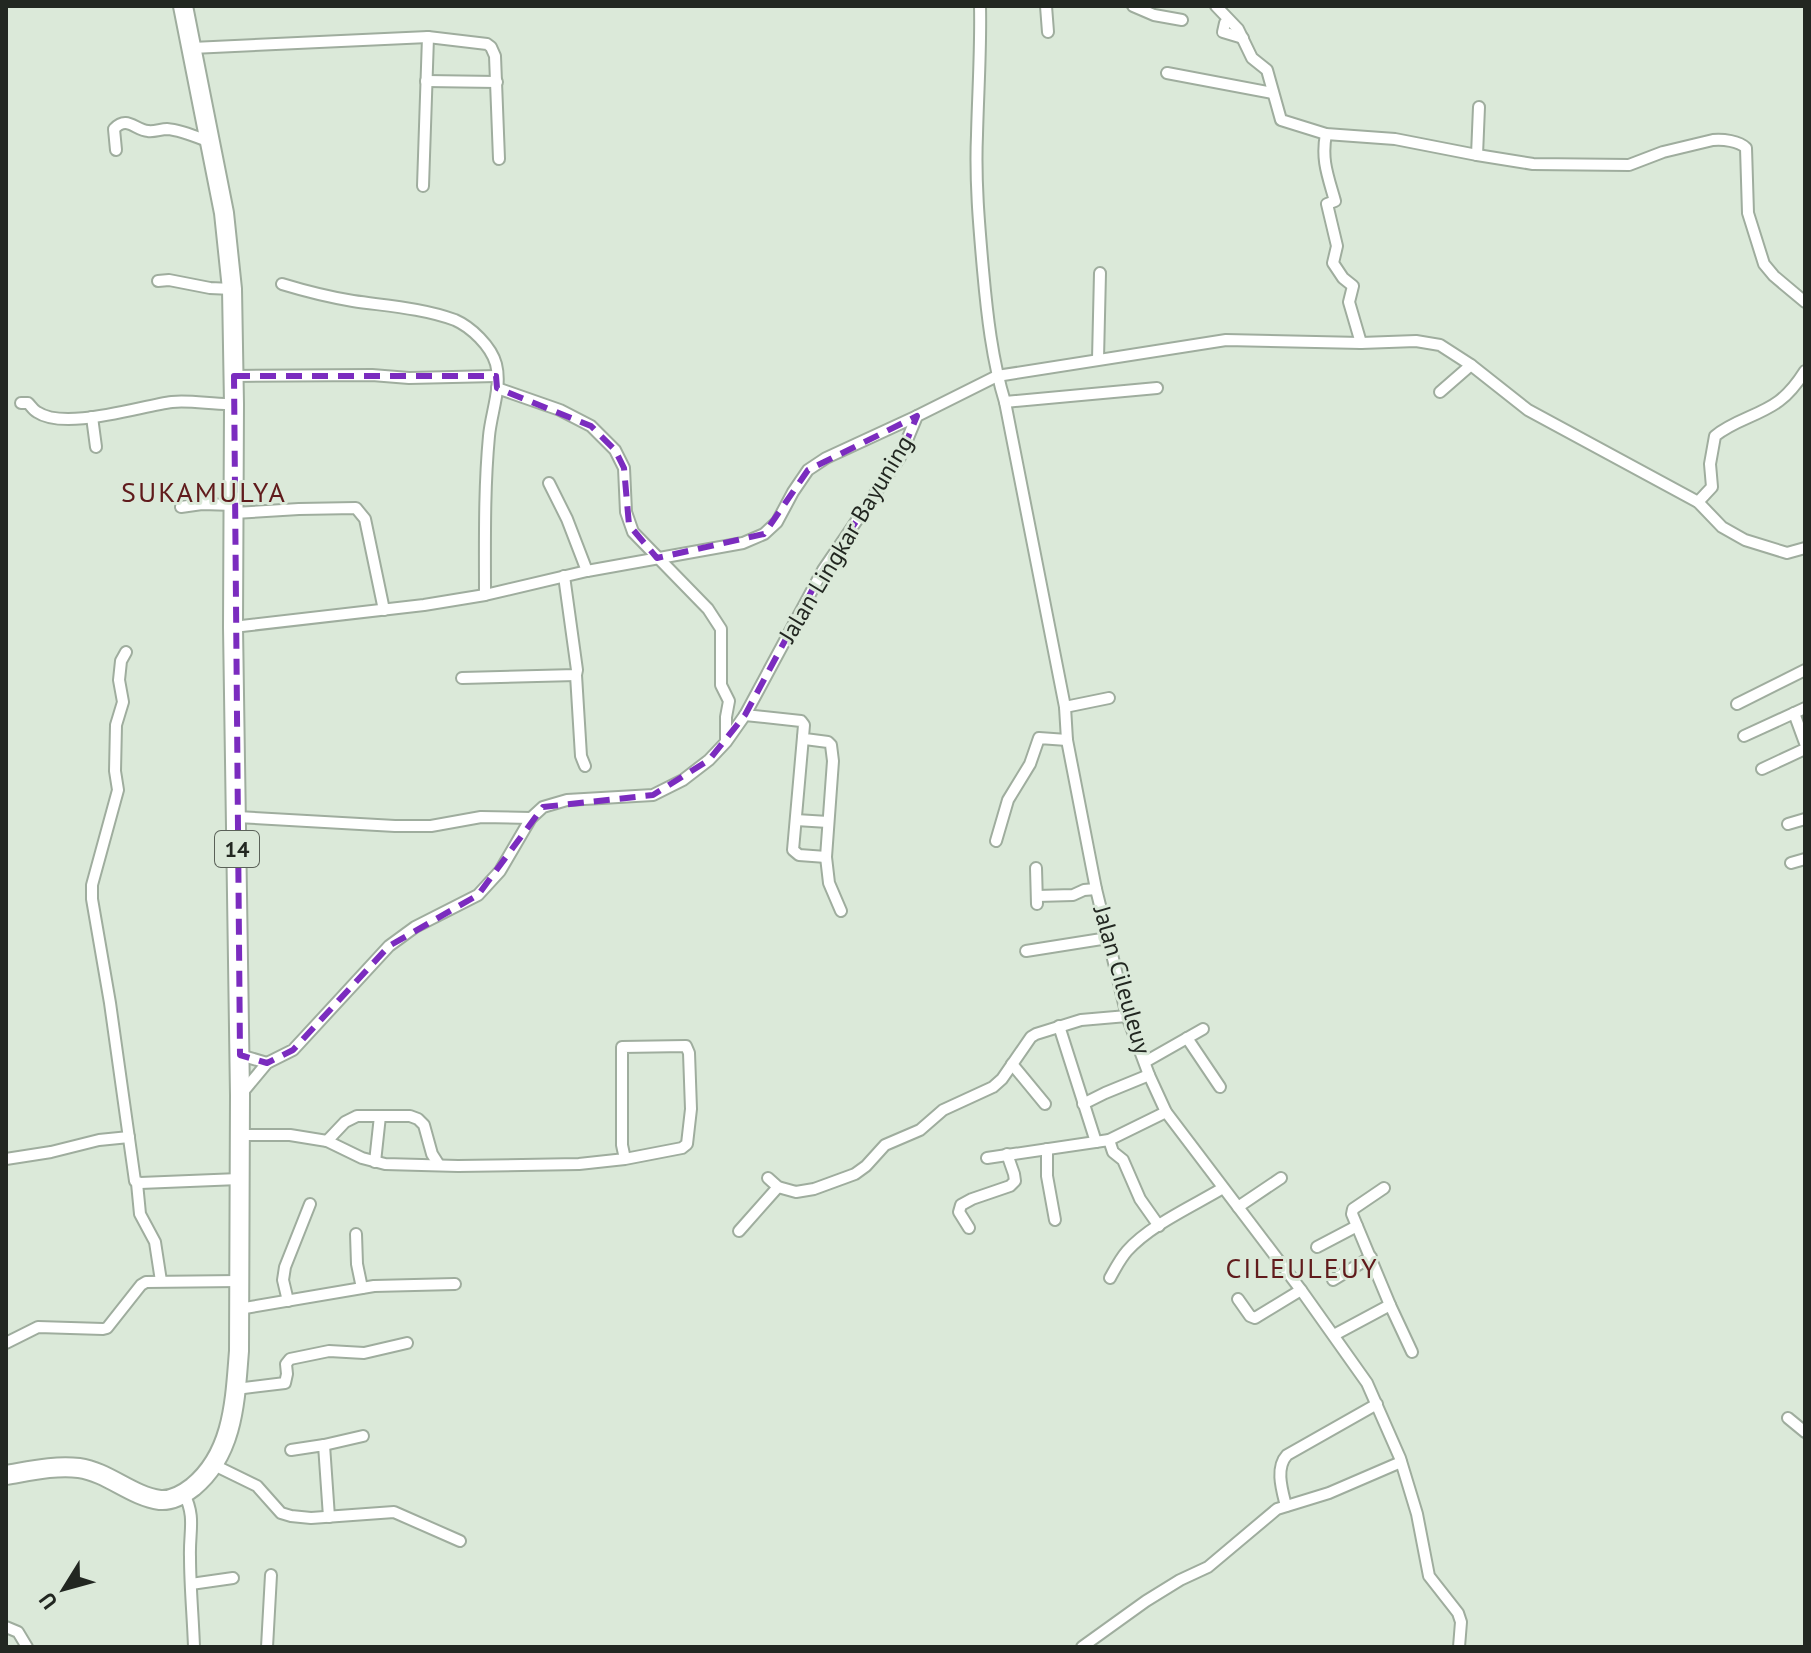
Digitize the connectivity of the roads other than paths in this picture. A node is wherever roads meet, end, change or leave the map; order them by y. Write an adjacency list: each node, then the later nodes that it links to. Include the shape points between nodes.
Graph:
1 (183, 6): 12 (highway, 14)
2 (980, 6): 34 (street, Jalan Cileuleuy, via 978,216)
3 (1046, 6): 9 (street)
4 (1133, 6): 6 (street)
5 (1216, 6): 11 (street)
6 (1146, 8): 7 (street, via 1154,15)
7 (1182, 20)
8 (1225, 23): 11 (street, via 1223,32)
9 (1048, 32)
10 (428, 37): 12 (street); 14 (street); 15 (street, via 491,47)
11 (1243, 38): 16 (street, via 1252,58 1267,70)
12 (192, 48): 19 (highway, 14)
13 (1167, 73): 16 (street)
14 (426, 81): 15 (street); 23 (street)
15 (497, 82): 22 (street)
16 (1273, 93): 18 (street, via 1281,120)
17 (1479, 107): 21 (street)
18 (1326, 134): 21 (street, via 1395,139); 29 (street, via 1322,151 1335,201 1327,204 1337,246 1333,263 1353,286 1349,302)
19 (210, 142): 20 (street, via 122,123 114,129); 27 (highway, 14)
20 (116, 150)
21 (1477, 155): 28 (street, via 1533,164 1629,165 1713,140 1743,145 1748,213 1764,264)
22 (499, 159)
23 (423, 186)
24 (1100, 273): 30 (street)
25 (158, 281): 27 (street)
26 (282, 284): 35 (street, via 456,321 487,346 496,363)
27 (232, 289): 33 (highway, 14)
28 (1805, 302)
29 (1361, 343): 30 (street, Jalan Lingkar Bayuning, via 1226,340); 31 (street, Jalan Lingkar Bayuning, via 1440,345)
30 (1098, 359): 34 (street, Jalan Lingkar Bayuning)
31 (1468, 363): 37 (street); 45 (street, Jalan Lingkar Bayuning, via 1528,410)
32 (1805, 371): 45 (street, via 1778,402 1716,434 1712,487)
33 (234, 376): 35 (street, via 372,375); 40 (highway, 14)
34 (997, 376): 38 (street, Jalan Cileuleuy); 41 (street, Jalan Lingkar Bayuning)
35 (496, 382): 49 (street, via 581,420 615,450 624,468 629,525); 52 (street, via 485,501)
36 (1157, 388): 38 (street)
37 (1440, 392)
38 (1005, 402): 61 (street, Jalan Cileuleuy)
39 (21, 403): 42 (street, via 50,418)
40 (234, 404): 42 (street, via 175,401); 47 (highway, 14)
41 (917, 416): 49 (street, via 808,470 764,534 743,543); 63 (street, Jalan Lingkar Bayuning, via 900,457 823,570)
42 (92, 417): 43 (street)
43 (96, 447)
44 (549, 483): 50 (street)
45 (1698, 502): 48 (street, Jalan Lingkar Bayuning, via 1722,527 1745,540 1787,553)
46 (181, 507): 47 (street)
47 (234, 509): 53 (street, via 356,508 365,519); 54 (highway, 14)
48 (1805, 548)
49 (657, 558): 50 (street); 67 (street, via 721,629 721,685 729,701)
50 (587, 571): 51 (street)
51 (564, 576): 52 (street); 57 (street)
52 (485, 595): 53 (street)
53 (384, 610): 54 (street)
54 (233, 627): 71 (highway, 14)
55 (126, 652): 102 (street, via 116,725 118,790 92,899)
56 (1805, 670): 60 (street)
57 (576, 675): 58 (street); 69 (street)
58 (462, 678)
59 (1109, 698): 61 (street)
60 (1737, 704)
61 (1065, 707): 66 (street, Jalan Cileuleuy)
62 (1800, 710): 64 (street); 68 (street)
63 (745, 715): 65 (street, via 801,721); 67 (street, Jalan Lingkar Bayuning)
64 (1744, 736)
65 (803, 737): 74 (street); 75 (street, via 828,742 833,750)
66 (1067, 740): 77 (street, via 1039,738 1008,800); 82 (street, Jalan Cileuleuy)
67 (726, 742): 72 (street, Jalan Lingkar Bayuning, via 683,780 653,795 567,800 543,807)
68 (1805, 746): 70 (street)
69 (585, 766)
70 (1762, 769)
71 (237, 817): 72 (street, via 395,826); 90 (highway, 14)
72 (531, 818): 92 (street, via 500,871 478,895 389,946 293,1050)
73 (1805, 819): 76 (street)
74 (796, 820): 75 (street); 78 (street, via 795,853)
75 (828, 822): 78 (street)
76 (1788, 824)
77 (996, 841)
78 (826, 857): 83 (street, via 829,883)
79 (1805, 859): 80 (street)
80 (1791, 863)
81 (1036, 868): 82 (street, via 1037,900)
82 (1096, 889): 84 (street, Jalan Cileuleuy)
83 (841, 911)
84 (1108, 938): 85 (street); 86 (street, Jalan Cileuleuy)
85 (1026, 951)
86 (1127, 1016): 87 (street); 91 (street, Jalan Cileuleuy)
87 (1059, 1026): 93 (street, via 1031,1037); 98 (street)
88 (1203, 1029): 89 (street)
89 (1187, 1038): 91 (street); 95 (street)
90 (240, 1055): 92 (street); 96 (highway, 14)
91 (1145, 1062): 94 (street, Jalan Cileuleuy)
92 (267, 1063): 96 (street)
93 (1012, 1064): 97 (street); 117 (street, via 993,1087 885,1145 855,1174 806,1192)
94 (1149, 1075): 98 (street); 99 (street, Jalan Cileuleuy)
95 (1220, 1087)
96 (240, 1095): 101 (highway, 14)
97 (1045, 1104)
98 (1083, 1104): 105 (street)
99 (1166, 1112): 103 (street); 118 (street, Jalan Cileuleuy)
100 (380, 1116): 104 (street, via 351,1118); 111 (street); 112 (street, via 418,1119)
101 (239, 1135): 104 (street); 115 (highway, 14)
102 (129, 1137): 109 (street); 116 (street)
103 (1109, 1140): 105 (street); 123 (street)
104 (327, 1141): 111 (street)
105 (1096, 1142): 106 (street)
106 (1047, 1149): 107 (street); 122 (street)
107 (1007, 1154): 108 (street); 125 (street, via 1015,1181 961,1205 959,1212)
108 (987, 1158)
109 (6, 1159)
110 (625, 1159): 110 (street, via 622,1047 686,1046 688,1142 682,1148); 112 (street)
111 (375, 1162): 112 (street)
112 (439, 1165)
113 (768, 1178): 117 (street)
114 (1281, 1178): 121 (street)
115 (239, 1179): 116 (street); 133 (highway, 14)
116 (137, 1183): 132 (street, via 140,1214 155,1242)
117 (778, 1187): 126 (street)
118 (1223, 1188): 121 (street, Jalan Cileuleuy); 123 (street)
119 (1384, 1188): 124 (street, via 1352,1211)
120 (310, 1204): 138 (street, via 285,1267)
121 (1238, 1207): 136 (street, Jalan Cileuleuy)
122 (1055, 1220)
123 (1159, 1226): 130 (street, via 1125,1253)
124 (1357, 1226): 128 (street); 129 (street)
125 (969, 1228)
126 (739, 1231)
127 (356, 1234): 135 (street)
128 (1317, 1247)
129 (1371, 1257): 131 (street); 139 (street)
130 (1110, 1278)
131 (1333, 1280)
132 (161, 1281): 133 (street); 142 (street, via 141,1285 107,1328 38,1327)
133 (239, 1281): 140 (highway, 14)
134 (455, 1284): 135 (street)
135 (362, 1288): 138 (street)
136 (1301, 1290): 137 (street, via 1255,1318); 141 (street, Jalan Cileuleuy)
137 (1238, 1299)
138 (288, 1301): 140 (street)
139 (1390, 1305): 141 (street); 144 (street)
140 (239, 1309): 145 (highway, 14)
141 (1334, 1335): 146 (street, Jalan Cileuleuy)
142 (6, 1343)
143 (407, 1343): 145 (street, via 364,1353 329,1351 290,1359 285,1383)
144 (1412, 1352)
145 (236, 1389): 153 (highway, 14, via 227,1439)
146 (1377, 1404): 152 (street, Jalan Cileuleuy); 156 (street, via 1282,1460)
147 (1788, 1418): 148 (street)
148 (1805, 1432)
149 (363, 1436): 150 (street)
150 (324, 1445): 151 (street); 157 (street)
151 (291, 1450)
152 (1401, 1462): 156 (street); 167 (street, Jalan Cileuleuy, via 1429,1576 1461,1622)
153 (214, 1465): 155 (highway, 14); 157 (street, via 257,1486 281,1513)
154 (6, 1475): 155 (highway, via 73,1467 159,1500)
155 (184, 1494): 161 (street, via 191,1508)
156 (1286, 1506): 166 (street, via 1208,1567 1146,1601)
157 (329, 1517): 158 (street, via 394,1512)
158 (460, 1541)
159 (271, 1575): 165 (street)
160 (233, 1578): 161 (street)
161 (191, 1584): 164 (street)
162 (6, 1627): 163 (street, via 18,1632)
163 (27, 1647)
164 (194, 1647)
165 (267, 1647)
166 (1082, 1647)
167 (1459, 1647)

